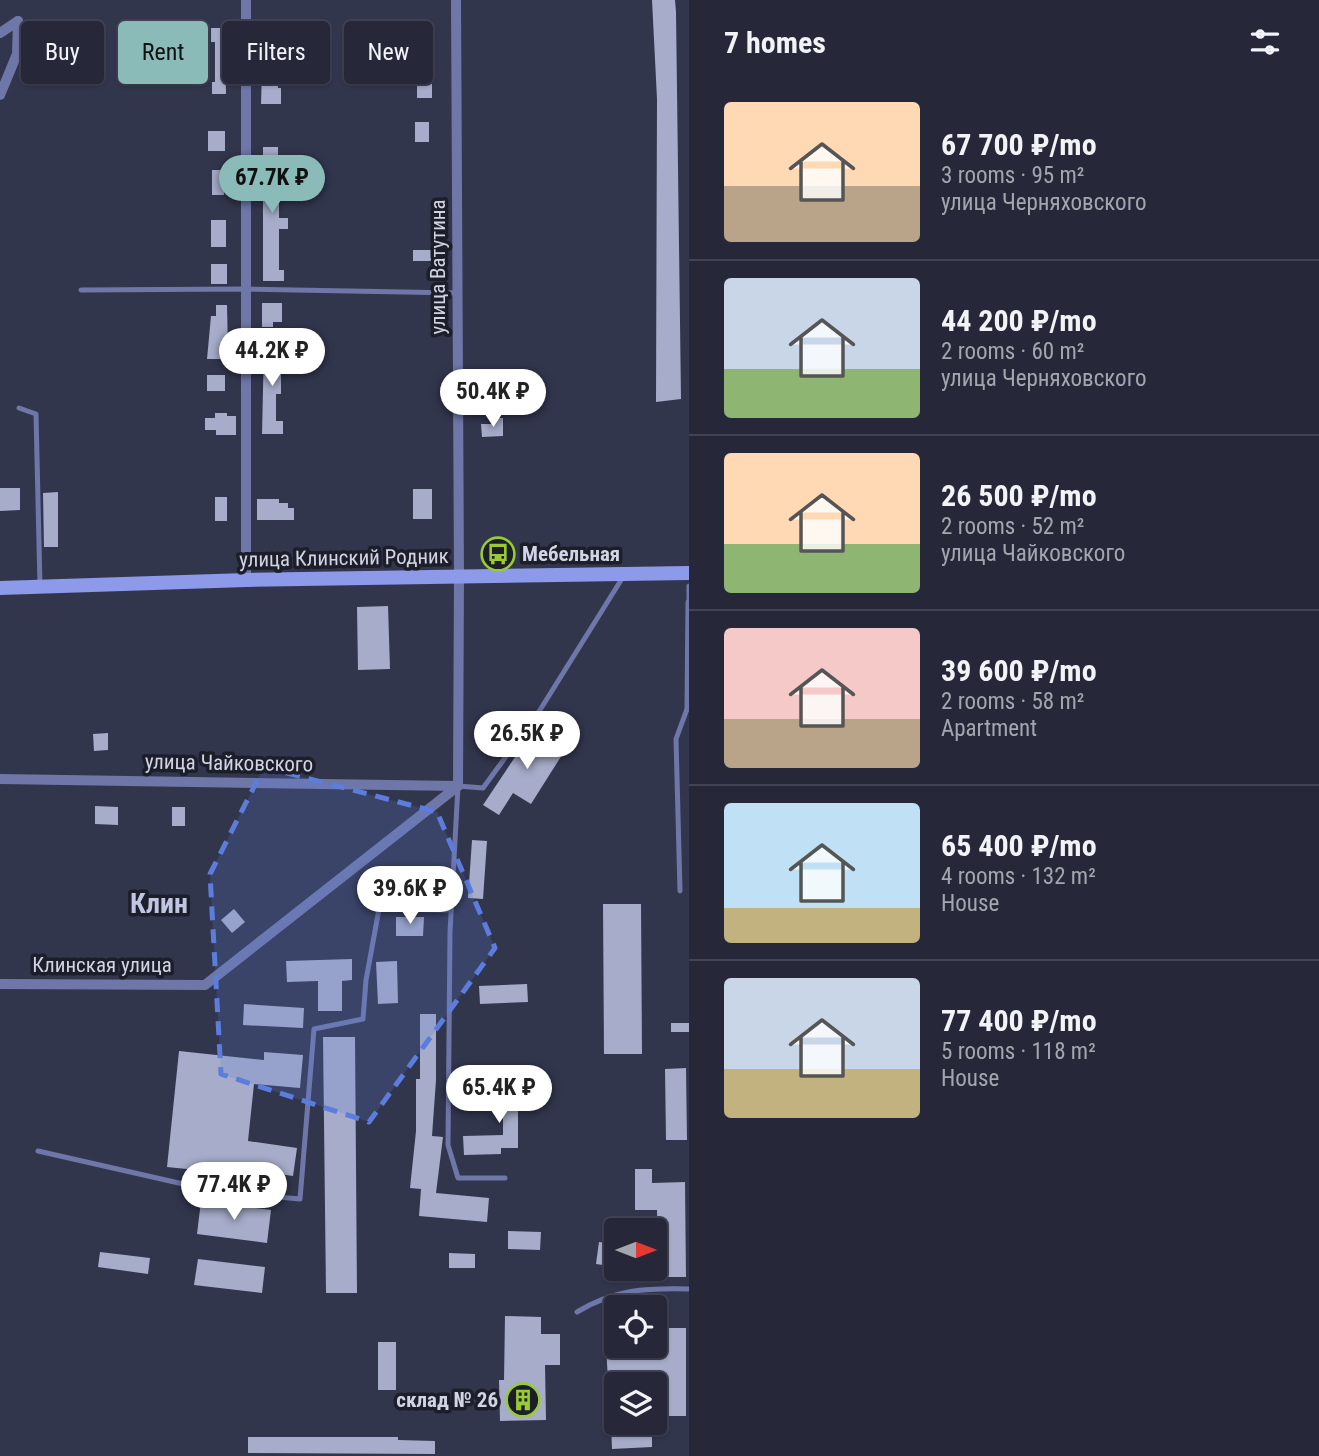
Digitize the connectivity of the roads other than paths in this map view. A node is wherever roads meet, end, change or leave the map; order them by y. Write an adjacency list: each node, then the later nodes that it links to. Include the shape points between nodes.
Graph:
1 (246, 0): 5 (street)
2 (456, 0): 7 (street, улица Ватутина)
3 (0, 33): 4 (street, via 18,21 17,54)
4 (0, 95)
5 (246, 289): 6 (lane); 7 (lane); 12 (street)
6 (81, 290)
7 (457, 293): 11 (street, улица Ватутина)
8 (19, 408): 13 (lane, via 36,414)
9 (689, 573): 10 (main road, улица Клинский Родник)
10 (624, 575): 11 (main road, улица Клинский Родник); 19 (lane, via 540,710 483,788)
11 (459, 576): 12 (main road, улица Клинский Родник); 19 (street, улица Ватутина)
12 (246, 580): 13 (main road, улица Клинский Родник)
13 (40, 586): 15 (main road, улица Клинский Родник)
14 (689, 586): 16 (lane)
15 (0, 588)
16 (688, 603): 17 (lane)
17 (688, 709): 20 (lane, via 676,739)
18 (0, 779): 19 (street, улица Чайковского)
19 (458, 786): 21 (lane); 22 (street, Клинская улица, via 205,985)
20 (680, 891)
21 (452, 910): 23 (lane, via 379,909 363,1019 314,1029 300,1199 214,1191); 24 (lane, via 448,1145 458,1178)
22 (0, 984)
23 (38, 1152)
24 (505, 1178)
25 (689, 1289): 26 (lane, via 619,1292)
26 (577, 1312)

